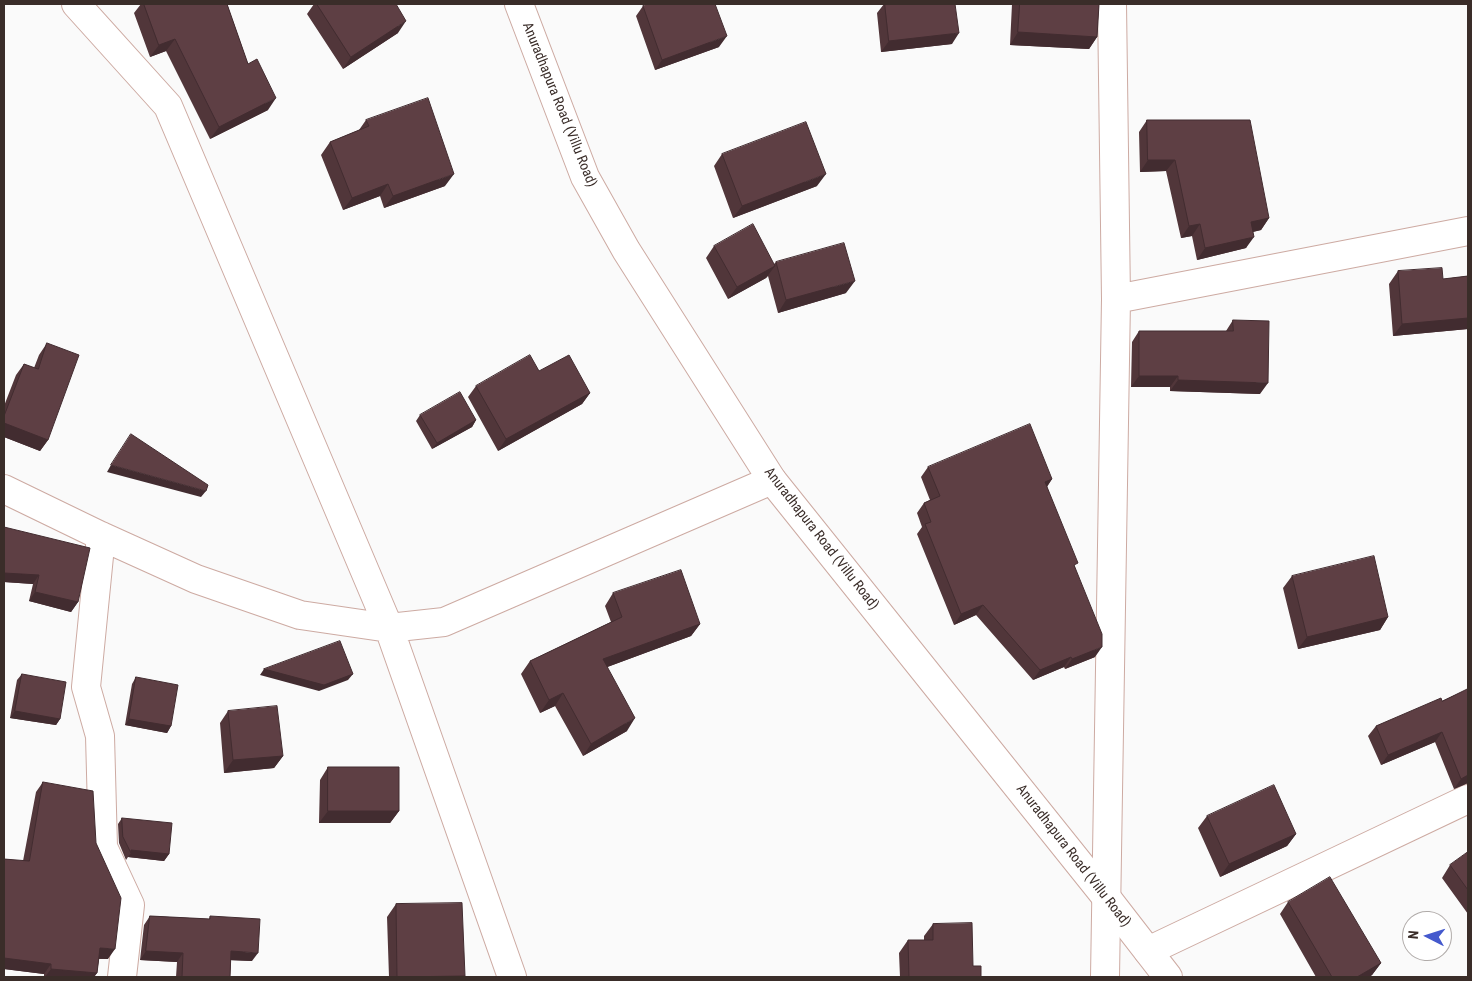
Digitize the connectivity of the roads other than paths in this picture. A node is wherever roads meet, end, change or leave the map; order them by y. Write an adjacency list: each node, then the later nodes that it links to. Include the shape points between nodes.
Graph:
1 (76, 4): 9 (street, via 168,106)
2 (518, 4): 6 (street, Anuradhapura Road (Villu Road), via 585,177 626,250)
3 (1112, 4): 5 (street)
4 (1468, 231): 5 (street)
5 (1116, 299): 11 (street)
6 (772, 480): 9 (street, via 444,622); 11 (street, Anuradhapura Road (Villu Road))
7 (4, 488): 8 (street)
8 (101, 536): 9 (street, via 196,579 300,614); 13 (street, via 86,687 100,736 103,847 130,905)
9 (389, 628): 14 (street)
10 (1468, 799): 12 (street)
11 (1106, 897): 12 (street, Anuradhapura Road (Villu Road)); 15 (street)
12 (1148, 951): 16 (street, Anuradhapura Road (Villu Road))
13 (122, 977)
14 (512, 977)
15 (1105, 977)
16 (1168, 977)

